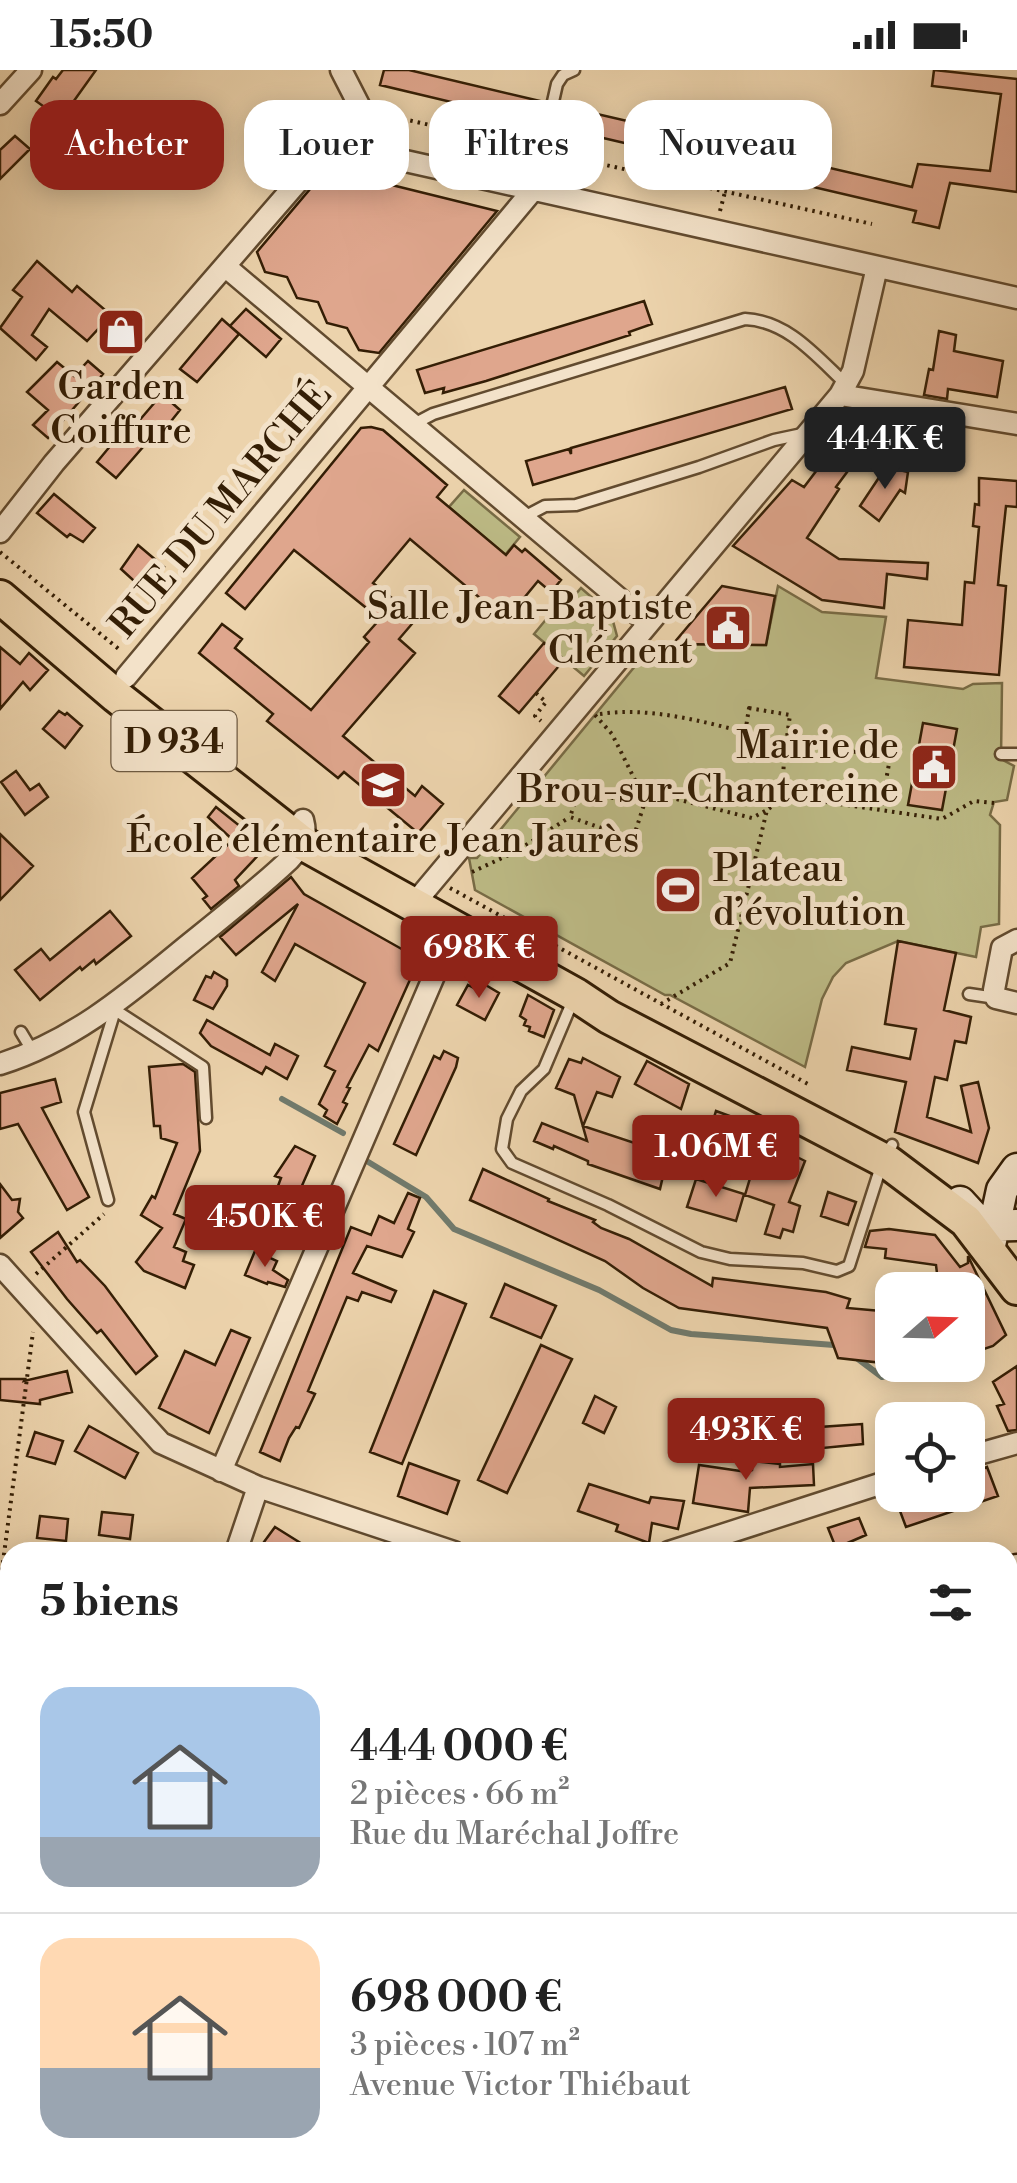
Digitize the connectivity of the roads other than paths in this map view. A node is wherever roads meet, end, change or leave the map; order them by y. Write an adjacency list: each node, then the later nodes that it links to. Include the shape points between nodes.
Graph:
1 (31, 70): 4 (street)
2 (574, 70): 3 (lane, via 563,75)
3 (553, 100)
4 (0, 104)
5 (291, 190): 7 (street)
6 (533, 190): 8 (street); 10 (street, RUE DU MARCHÉ)
7 (226, 267): 10 (street, via 304,345); 16 (street)
8 (877, 268): 9 (street); 11 (street)
9 (1017, 298)
10 (368, 385): 12 (street); 21 (street, RUE DU MARCHÉ, via 293,466)
11 (843, 390): 12 (lane, via 790,333 745,319); 13 (street); 14 (street)
12 (423, 419): 15 (street)
13 (1017, 424)
14 (808, 433): 15 (lane, via 576,504 545,506); 19 (street)
15 (523, 518): 19 (street, via 575,572)
16 (0, 532)
17 (0, 573): 21 (main road, D 934)
18 (0, 598): 20 (main road, D 934)
19 (648, 623): 25 (street)
20 (46, 636): 21 (lane, via 68,642 118,680); 24 (main road, D 934)
21 (132, 670): 24 (main road, D 934)
22 (1001, 754): 23 (lane)
23 (1017, 754)
24 (304, 832): 25 (main road, D 934); 26 (main road, D 934); 32 (street, via 250,895)
25 (428, 886): 27 (main road, D 934)
26 (455, 930): 27 (street); 33 (main road, D 934); 47 (street)
27 (494, 932): 30 (main road, D 934)
28 (1017, 940): 31 (street, via 1000,953)
29 (969, 994): 31 (lane)
30 (616, 999): 33 (street, via 606,1002 587,992); 38 (main road, D 934)
31 (1007, 1001)
32 (116, 1006): 35 (street); 37 (lane, via 203,1067); 41 (lane, via 84,1112)
33 (571, 1006): 38 (main road, D 934); 38 (lane, via 544,1070 521,1090 506,1119 502,1149 512,1163 701,1252 837,1271 849,1266)
34 (21, 1032): 35 (lane)
35 (33, 1054): 36 (street)
36 (0, 1064)
37 (206, 1118)
38 (884, 1163): 40 (main road, D 934, via 924,1163); 42 (main road, D 934)
39 (1009, 1180): 40 (street); 42 (street)
40 (964, 1193): 42 (main road, D 934)
41 (108, 1200)
42 (1004, 1240): 44 (main road, D 934)
43 (0, 1265): 47 (street, via 161,1442)
44 (1017, 1288)
45 (1017, 1443): 46 (street)
46 (985, 1453)
47 (221, 1471): 49 (street)
48 (875, 1485): 52 (street)
49 (258, 1487): 50 (street); 51 (street)
50 (239, 1542)
51 (424, 1542)
52 (700, 1542)

